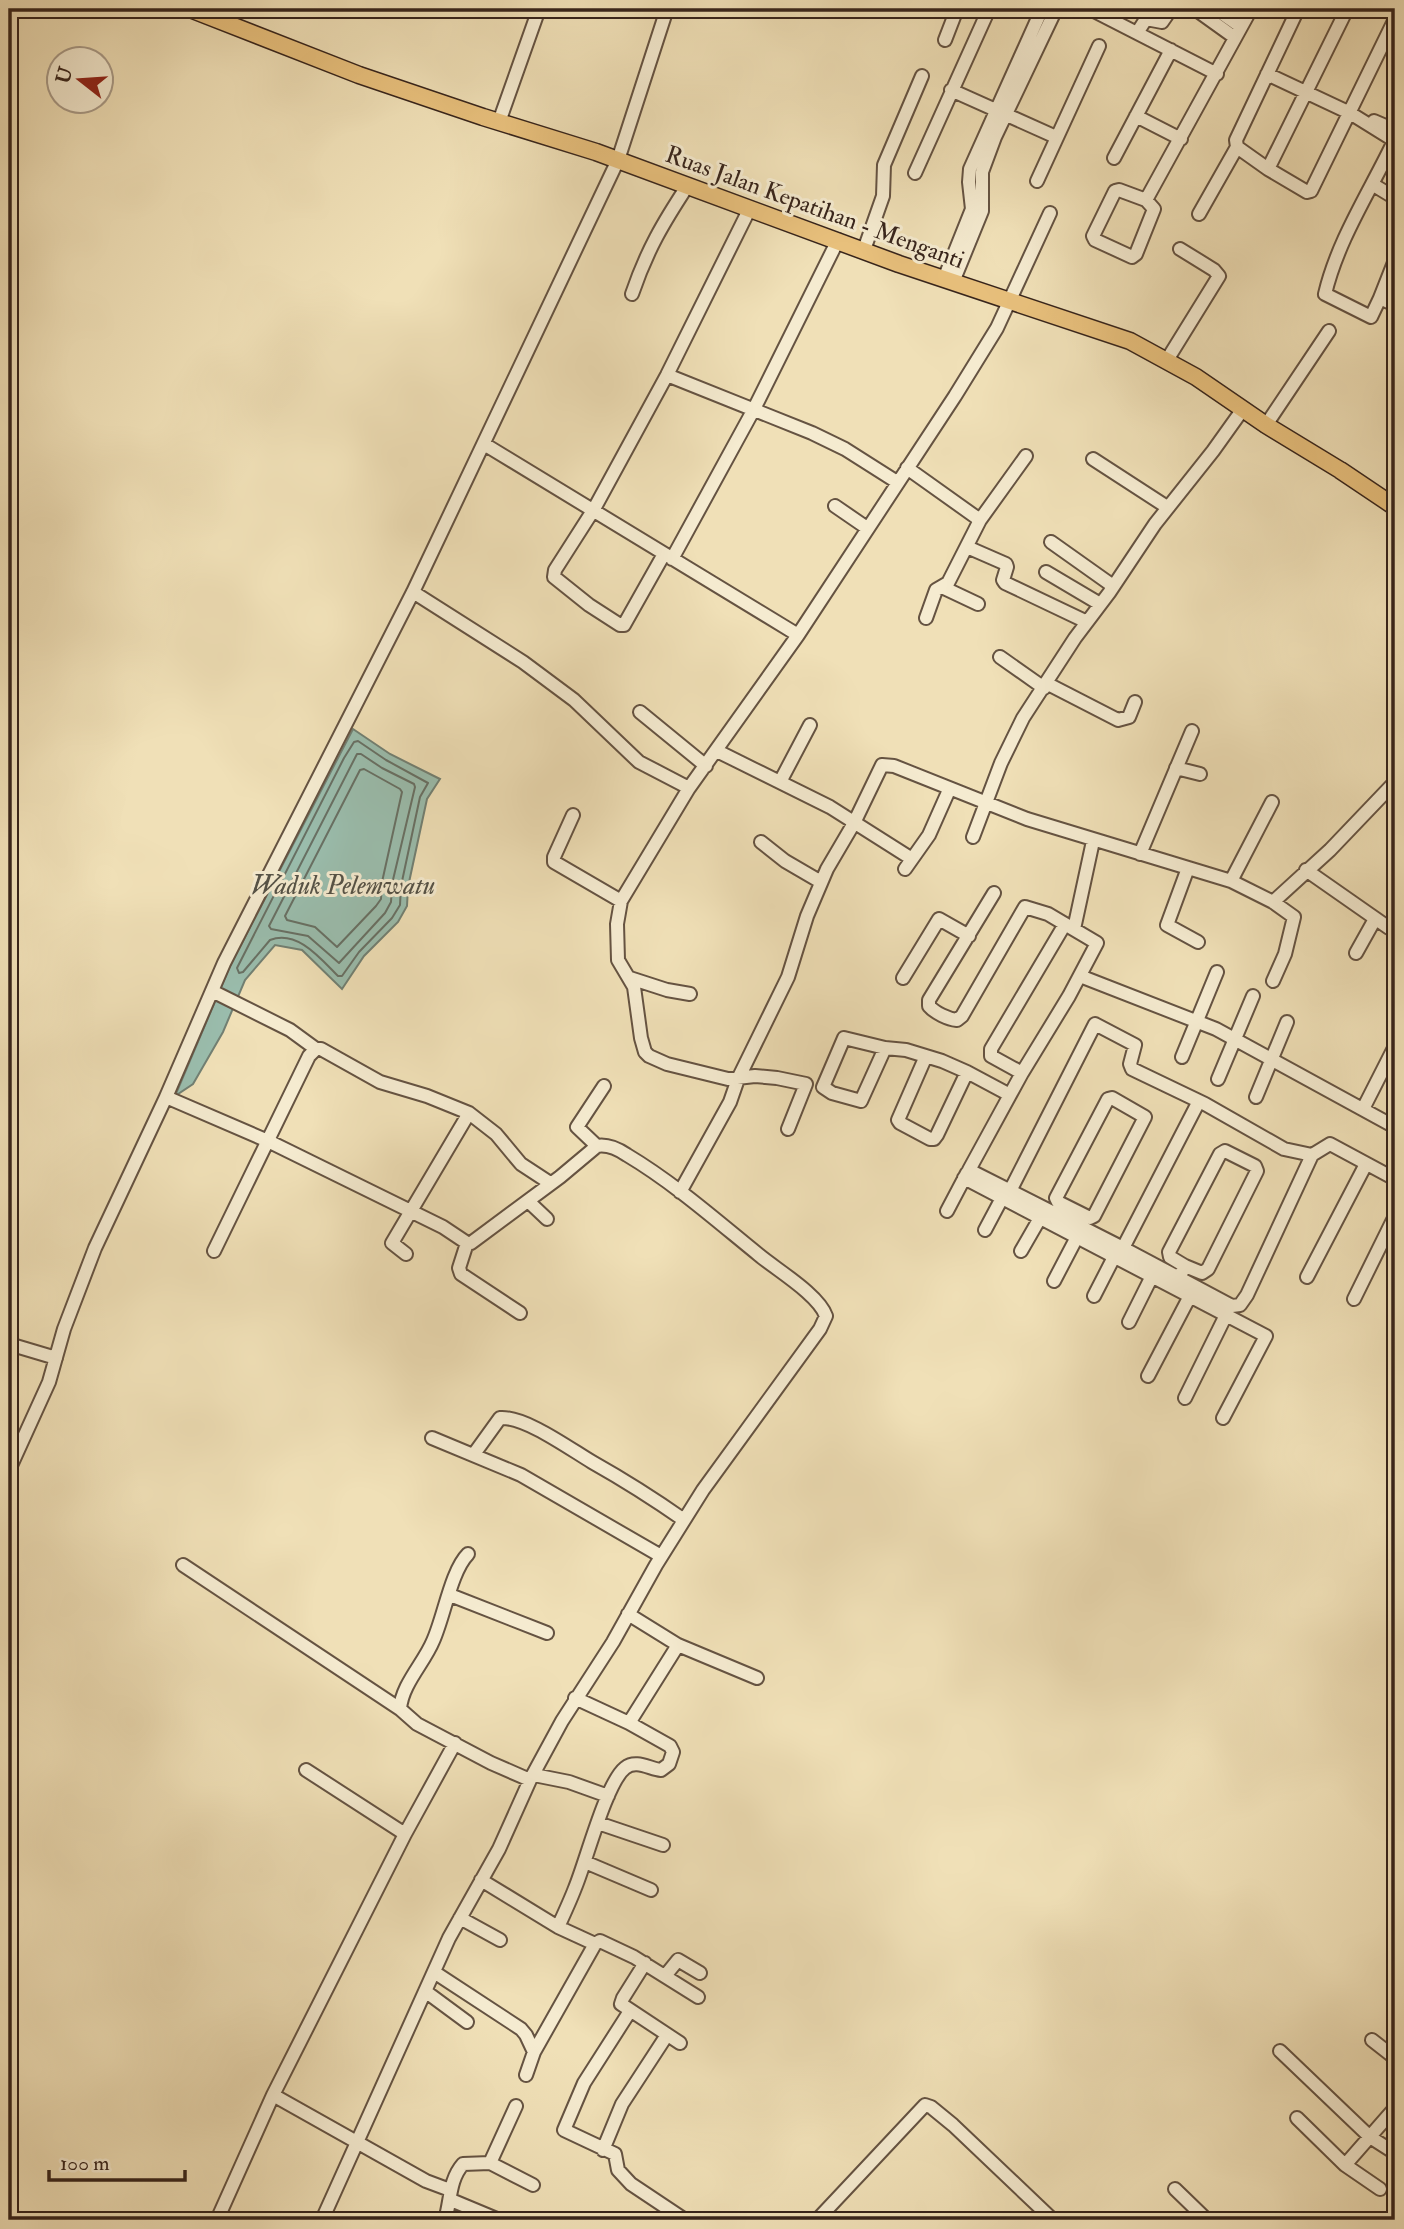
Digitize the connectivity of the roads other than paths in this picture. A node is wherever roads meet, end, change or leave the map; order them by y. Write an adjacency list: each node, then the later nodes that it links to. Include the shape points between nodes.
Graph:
1 (190, 9): 33 (main road, Ruas Jalan Kepatihan - Menganti, via 359,75)
2 (540, 9): 33 (street)
3 (667, 9): 40 (street)
4 (892, 9): 5 (street)
5 (904, 9)
6 (957, 9): 21 (street)
7 (989, 9): 27 (street)
8 (1042, 9): 18 (street)
9 (1056, 9): 18 (street)
10 (1090, 9): 20 (street)
11 (1171, 9): 20 (street, via 1162,22 1146,19)
12 (1195, 9): 19 (street)
13 (1216, 9): 19 (street)
14 (1251, 9): 19 (street)
15 (1298, 9): 25 (street)
16 (1347, 9): 28 (street)
17 (1395, 19): 29 (street)
18 (1039, 30): 30 (street)
19 (1237, 32): 24 (street)
20 (1137, 33): 23 (street)
21 (945, 40)
22 (1099, 46): 35 (street)
23 (1171, 50): 24 (street); 31 (street)
24 (1217, 74): 36 (street)
25 (1267, 74): 28 (street); 38 (street, via 1241,124)
26 (922, 76): 53 (street, via 884,165 883,196)
27 (951, 90): 30 (street); 42 (street)
28 (1307, 92): 29 (street); 41 (street)
29 (1350, 113): 32 (street); 41 (street, via 1309,193)
30 (1000, 114): 35 (street); 55 (street, via 976,198 982,211)
31 (1136, 116): 36 (street); 39 (street)
32 (1363, 120): 34 (street); 37 (street)
33 (499, 122): 40 (main road, Ruas Jalan Kepatihan - Menganti)
34 (1395, 130)
35 (1056, 138): 43 (street)
36 (1181, 139): 47 (street)
37 (1395, 140): 44 (street)
38 (1237, 147): 41 (street); 50 (street)
39 (1114, 158)
40 (618, 160): 45 (main road, Ruas Jalan Kepatihan - Menganti); 66 (street)
41 (1268, 169)
42 (915, 173)
43 (1037, 181)
44 (1372, 184): 46 (street); 57 (street, via 1325,295 1371,317)
45 (688, 185): 48 (main road, Ruas Jalan Kepatihan - Menganti); 56 (street, via 655,236)
46 (1395, 198)
47 (1146, 200): 47 (street, via 1154,209 1136,254 1129,257 1095,240 1094,231 1115,191)
48 (750, 208): 51 (main road, Ruas Jalan Kepatihan - Menganti); 62 (street)
49 (1050, 213): 58 (street)
50 (1199, 214)
51 (838, 240): 53 (main road, Ruas Jalan Kepatihan - Menganti); 63 (street)
52 (1180, 249): 61 (street, via 1219,276)
53 (864, 250): 55 (main road, Ruas Jalan Kepatihan - Menganti)
54 (1395, 260): 57 (street)
55 (948, 280): 58 (main road, Ruas Jalan Kepatihan - Menganti)
56 (632, 294)
57 (1380, 298): 59 (street)
58 (1011, 300): 61 (main road, Ruas Jalan Kepatihan - Menganti, via 1130,341); 69 (street)
59 (1395, 305)
60 (1329, 331): 65 (street)
61 (1167, 360): 64 (main road, Ruas Jalan Kepatihan - Menganti)
62 (667, 375): 63 (street); 74 (street)
63 (754, 409): 70 (street, via 845,449); 79 (street)
64 (1243, 409): 65 (main road, Ruas Jalan Kepatihan - Menganti); 72 (street)
65 (1266, 425): 73 (main road, Ruas Jalan Kepatihan - Menganti)
66 (484, 444): 74 (street); 83 (street)
67 (1026, 456): 75 (street)
68 (1093, 459): 72 (street)
69 (907, 468): 70 (street); 75 (street)
70 (897, 482): 76 (street)
71 (835, 506): 76 (street)
72 (1167, 507): 81 (street)
73 (1395, 507)
74 (594, 509): 79 (street); 79 (street, via 554,573 589,606 620,625 626,623)
75 (980, 520): 78 (street)
76 (867, 528): 88 (street)
77 (1051, 542): 81 (street)
78 (967, 548): 82 (street); 87 (street, via 1007,565 1005,583)
79 (668, 557): 88 (street)
80 (1046, 572): 85 (street)
81 (1113, 586): 85 (street)
82 (942, 587): 84 (street); 86 (street, via 936,590)
83 (413, 592): 101 (street, via 574,700 639,762); 129 (street)
84 (978, 604)
85 (1100, 604): 87 (street)
86 (926, 618)
87 (1087, 622): 90 (street)
88 (798, 635): 95 (street)
89 (1000, 657): 90 (street)
90 (1045, 685): 91 (street, via 1118,720 1129,717); 104 (street, via 1023,718)
91 (1135, 702)
92 (640, 712): 96 (street)
93 (810, 725): 99 (street)
94 (1192, 731): 97 (street)
95 (717, 751): 96 (street); 99 (street)
96 (706, 766): 101 (street)
97 (1176, 768): 98 (street); 110 (street)
98 (1200, 774)
99 (780, 782): 106 (street)
100 (1395, 782): 112 (street)
101 (689, 788): 116 (street)
102 (949, 790): 104 (street); 106 (street, via 882,765); 106 (street, via 929,835 909,864)
103 (1272, 802): 113 (street)
104 (985, 803): 107 (street); 108 (street)
105 (573, 815): 116 (street, via 554,862)
106 (854, 823): 114 (street)
107 (973, 836)
108 (1093, 841): 110 (street); 119 (street)
109 (761, 842): 114 (street)
110 (1140, 854): 111 (street)
111 (1188, 868): 113 (street); 122 (street, via 1167,925)
112 (1306, 870): 117 (street); 118 (street)
113 (1231, 881): 117 (street)
114 (821, 882): 143 (street, via 788,977)
115 (994, 893): 121 (street)
116 (621, 901): 126 (street, via 618,960)
117 (1273, 902): 128 (street, via 1292,914 1294,921)
118 (1375, 919): 120 (street); 123 (street)
119 (1070, 926): 121 (street, via 1025,907 962,1016 952,1020 932,1009 929,1000); 125 (street, via 1097,943); 142 (street, via 990,1049 991,1056)
120 (1389, 928)
121 (969, 936): 127 (street, via 939,919)
122 (1198, 942)
123 (1356, 953)
124 (1217, 972): 132 (street)
125 (1080, 976): 132 (street); 142 (street)
126 (630, 978): 130 (street); 143 (street, via 645,1052 654,1060)
127 (903, 978)
128 (1273, 982)
129 (212, 991): 137 (street, via 290,1030); 147 (street)
130 (690, 994)
131 (1253, 996): 134 (street)
132 (1197, 1021): 134 (street); 139 (street)
133 (1287, 1022): 140 (street)
134 (1236, 1039): 140 (street); 144 (street)
135 (1395, 1046): 150 (street)
136 (885, 1048): 136 (street, via 844,1038 823,1087 860,1101); 138 (street)
137 (316, 1049): 151 (street, via 380,1082); 154 (street)
138 (926, 1056): 141 (street); 141 (street, via 898,1120 930,1139 936,1137)
139 (1182, 1057)
140 (1272, 1058): 148 (street); 150 (street)
141 (967, 1073): 146 (street)
142 (1022, 1074): 146 (street)
143 (738, 1079): 153 (street, via 755,1076 806,1084); 161 (street)
144 (1218, 1079)
145 (604, 1087): 155 (street, via 577,1127)
146 (1012, 1092): 158 (street)
147 (166, 1097): 154 (street); 188 (street, via 95,1248)
148 (1256, 1097)
149 (1199, 1101): 156 (street, via 1284,1149); 162 (street, via 1132,1069 1135,1045 1095,1024); 175 (street)
150 (1363, 1109): 152 (street)
151 (469, 1113): 160 (street, via 496,1134 521,1164); 164 (street)
152 (1395, 1126)
153 (788, 1129)
154 (268, 1141): 164 (street); 173 (street)
155 (597, 1146): 160 (street); 161 (street, via 626,1154)
156 (1312, 1155): 157 (street, via 1331,1144); 177 (street, via 1243,1302 1232,1306)
157 (1366, 1164): 159 (street); 179 (street)
158 (966, 1174): 162 (street); 165 (street)
159 (1395, 1179)
160 (550, 1183): 163 (street)
161 (680, 1192): 195 (street, via 814,1299 826,1316)
162 (1006, 1195): 166 (street); 168 (street); 170 (street)
163 (528, 1201): 169 (street); 172 (street)
164 (410, 1210): 172 (street); 176 (street, via 392,1243)
165 (947, 1211)
166 (1071, 1214): 166 (street, via 1094,1216 1145,1116 1112,1098 1056,1198); 175 (street)
167 (1395, 1216): 183 (street)
168 (1040, 1218): 171 (street); 174 (street)
169 (547, 1219)
170 (985, 1230)
171 (1077, 1237): 175 (street); 180 (street)
172 (467, 1243): 184 (street, via 461,1273)
173 (214, 1251)
174 (1021, 1251)
175 (1119, 1253): 177 (street); 178 (street); 181 (street)
176 (405, 1254)
177 (1182, 1272): 177 (street, via 1169,1252 1220,1154 1225,1151 1255,1166 1257,1171 1208,1269)
178 (1152, 1276): 182 (street); 186 (street)
179 (1307, 1277)
180 (1054, 1280)
181 (1094, 1296)
182 (1190, 1296): 185 (street); 189 (street)
183 (1354, 1299)
184 (520, 1313)
185 (1226, 1315): 190 (street); 191 (street, via 1265,1336)
186 (1129, 1322)
187 (9, 1344): 188 (street)
188 (56, 1357): 194 (street)
189 (1148, 1376)
190 (1185, 1398)
191 (1223, 1418)
192 (432, 1438): 193 (street)
193 (474, 1454): 195 (street, via 500,1418 507,1418 618,1476); 197 (street, via 521,1475)
194 (9, 1470)
195 (684, 1520): 197 (street)
196 (468, 1555): 199 (street)
197 (661, 1556): 200 (street)
198 (183, 1565): 205 (street)
199 (450, 1595): 201 (street); 205 (street, via 433,1643)
200 (628, 1614): 202 (street); 204 (street)
201 (547, 1633)
202 (678, 1645): 203 (street); 206 (street)
203 (757, 1678)
204 (575, 1698): 206 (street); 209 (street)
205 (400, 1710): 207 (street)
206 (629, 1723): 210 (street, via 670,1746 672,1756 662,1770 628,1766)
207 (455, 1743): 209 (street); 212 (street)
208 (306, 1770): 212 (street)
209 (532, 1778): 210 (street, via 569,1782); 215 (street)
210 (608, 1796): 211 (street)
211 (598, 1823): 213 (street); 214 (street)
212 (405, 1834): 236 (street)
213 (663, 1846)
214 (585, 1862): 216 (street); 218 (street)
215 (481, 1880): 217 (street); 218 (street)
216 (651, 1890)
217 (460, 1918): 219 (street); 222 (street)
218 (558, 1927): 220 (street)
219 (500, 1940)
220 (595, 1944): 221 (street, via 600,1941); 233 (street)
221 (645, 1964): 224 (street); 227 (street, via 622,2001)
222 (434, 1972): 225 (street); 233 (street, via 521,2029)
223 (700, 1973): 224 (street, via 678,1960)
224 (665, 1976): 226 (street)
225 (425, 1991): 228 (street); 241 (street)
226 (698, 1997)
227 (630, 2011): 229 (street); 242 (street, via 584,2083 564,2126 565,2132)
228 (467, 2022)
229 (667, 2035): 231 (street); 242 (street, via 622,2104)
230 (1372, 2040): 234 (street)
231 (680, 2043)
232 (1280, 2051): 240 (street)
233 (534, 2052): 235 (street)
234 (1395, 2058)
235 (526, 2075)
236 (272, 2095): 241 (street); 250 (street)
237 (516, 2106): 244 (street)
238 (1395, 2108): 240 (street)
239 (1297, 2118): 245 (street)
240 (1370, 2137): 243 (street); 245 (street)
241 (356, 2140): 249 (street); 251 (street)
242 (603, 2150): 254 (street, via 615,2154 618,2170 631,2184)
243 (1395, 2153)
244 (490, 2163): 246 (street); 249 (street, via 463,2164 453,2178)
245 (1345, 2165): 248 (street)
246 (533, 2185)
247 (1175, 2189): 257 (street)
248 (1380, 2189)
249 (451, 2195): 252 (street); 253 (street)
250 (217, 2220)
251 (322, 2220)
252 (445, 2220)
253 (499, 2220)
254 (685, 2220)
255 (817, 2220): 256 (street, via 925,2105 953,2125)
256 (1053, 2220)
257 (1207, 2220)

